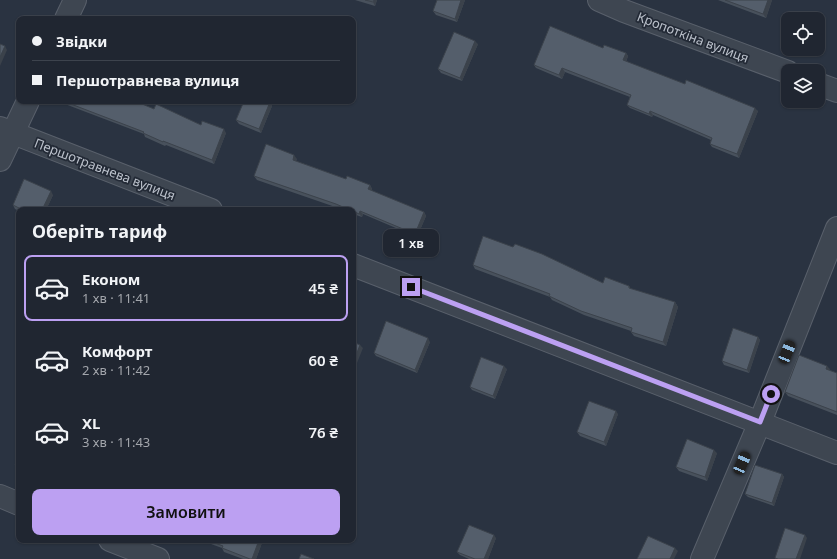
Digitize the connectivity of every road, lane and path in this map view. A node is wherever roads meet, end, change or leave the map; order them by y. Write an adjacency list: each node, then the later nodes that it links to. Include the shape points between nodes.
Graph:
1 (75, 0): 3 (street)
2 (599, 0): 4 (street, Кропоткіна вулиця)
3 (67, 16)
4 (781, 69)
5 (825, 87): 6 (street)
6 (837, 91)
7 (26, 104): 8 (street)
8 (6, 131): 9 (street); 10 (street, Першотравнева вулиця)
9 (0, 160)
10 (202, 207)
11 (837, 228): 13 (street)
12 (356, 266): 13 (street)
13 (760, 422): 14 (street); 19 (street)
14 (837, 453)
15 (0, 496): 16 (street)
16 (16, 503)
17 (118, 543): 18 (street)
18 (158, 559)
19 (702, 559)

